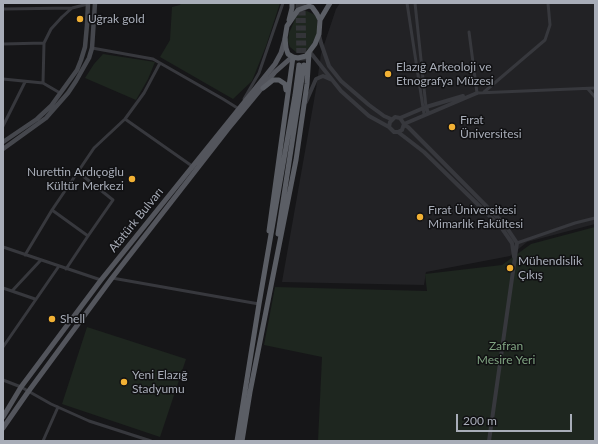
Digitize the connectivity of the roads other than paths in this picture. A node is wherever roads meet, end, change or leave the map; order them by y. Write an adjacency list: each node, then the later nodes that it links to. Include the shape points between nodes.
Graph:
1 (91, 3): 9 (street); 18 (main road); 30 (main road, via 81,60)
2 (283, 3): 35 (street, via 259,73)
3 (292, 3): 12 (highway)
4 (330, 3): 11 (highway)
5 (407, 3): 34 (street)
6 (415, 3): 34 (street)
7 (548, 3): 29 (street, via 550,25 545,40)
8 (311, 5): 11 (highway); 12 (highway, via 298,10)
9 (72, 8): 10 (street); 16 (street, via 54,25)
10 (3, 9)
11 (320, 20): 14 (highway)
12 (287, 26): 15 (highway)
13 (469, 32): 32 (street)
14 (319, 34): 19 (highway); 40 (street, via 329,66 341,81 369,105)
15 (285, 38): 20 (highway, via 286,48); 35 (main road, Atatürk Bulvarı, via 275,64)
16 (44, 43): 17 (street); 25 (street)
17 (3, 44)
18 (92, 48): 21 (street, via 153,59); 46 (main road, via 84,68 68,93 46,118)
19 (310, 52): 20 (highway, via 306,56); 23 (street); 36 (highway)
20 (292, 57): 26 (main road, Atatürk Bulvarı, via 275,72); 31 (highway)
21 (160, 63): 35 (street); 39 (street, via 144,93)
22 (3, 79): 24 (street)
23 (334, 81): 36 (street, via 323,76 313,82); 43 (street, via 358,107)
24 (25, 82): 25 (street); 42 (street)
25 (43, 83): 30 (street)
26 (263, 88): 31 (highway, via 273,80 279,80 285,84); 59 (main road, Atatürk Bulvarı, via 228,128)
27 (595, 88): 28 (street)
28 (588, 89): 29 (street); 33 (street)
29 (484, 92): 32 (street)
30 (61, 93): 45 (main road, via 38,119)
31 (287, 93): 65 (highway)
32 (477, 93): 34 (street, via 441,101); 37 (street)
33 (595, 97)
34 (424, 108): 37 (street); 38 (street)
35 (238, 110): 47 (main road, Atatürk Bulvarı)
36 (302, 114): 64 (highway, via 296,160)
37 (426, 114): 41 (street)
38 (400, 118): 40 (street); 41 (street)
39 (125, 119): 47 (street); 48 (street, via 94,148)
40 (391, 119): 43 (street)
41 (404, 124): 44 (street); 52 (street, via 505,225)
42 (3, 126)
43 (389, 127): 44 (street, via 392,131)
44 (398, 132): 56 (street, via 424,152 501,227 512,243)
45 (3, 142)
46 (3, 149)
47 (193, 167): 60 (main road, Atatürk Bulvarı)
48 (78, 172): 49 (street); 51 (street, via 113,200)
49 (52, 210): 51 (street); 54 (street)
50 (595, 218): 52 (street)
51 (88, 236): 58 (street)
52 (517, 243): 56 (street)
53 (3, 248): 54 (street)
54 (25, 255): 55 (street)
55 (40, 261): 57 (street); 62 (street)
56 (515, 263): 77 (street)
57 (58, 266): 58 (street); 63 (street)
58 (66, 269): 60 (street)
59 (112, 278): 65 (street); 69 (main road, Atatürk Bulvarı)
60 (101, 280): 68 (main road, Atatürk Bulvarı)
61 (3, 288): 62 (street)
62 (12, 291): 63 (street)
63 (35, 299): 66 (street)
64 (268, 302): 65 (highway, via 301,65); 76 (highway)
65 (259, 304): 75 (highway)
66 (3, 347)
67 (3, 380): 68 (street)
68 (21, 387): 69 (street); 71 (main road, Atatürk Bulvarı)
69 (28, 392): 70 (street); 72 (main road, Atatürk Bulvarı)
70 (58, 407): 73 (street); 74 (street, via 89,421)
71 (3, 417)
72 (3, 428)
73 (43, 441)
74 (150, 441)
75 (237, 441)
76 (242, 441)
77 (489, 441)

